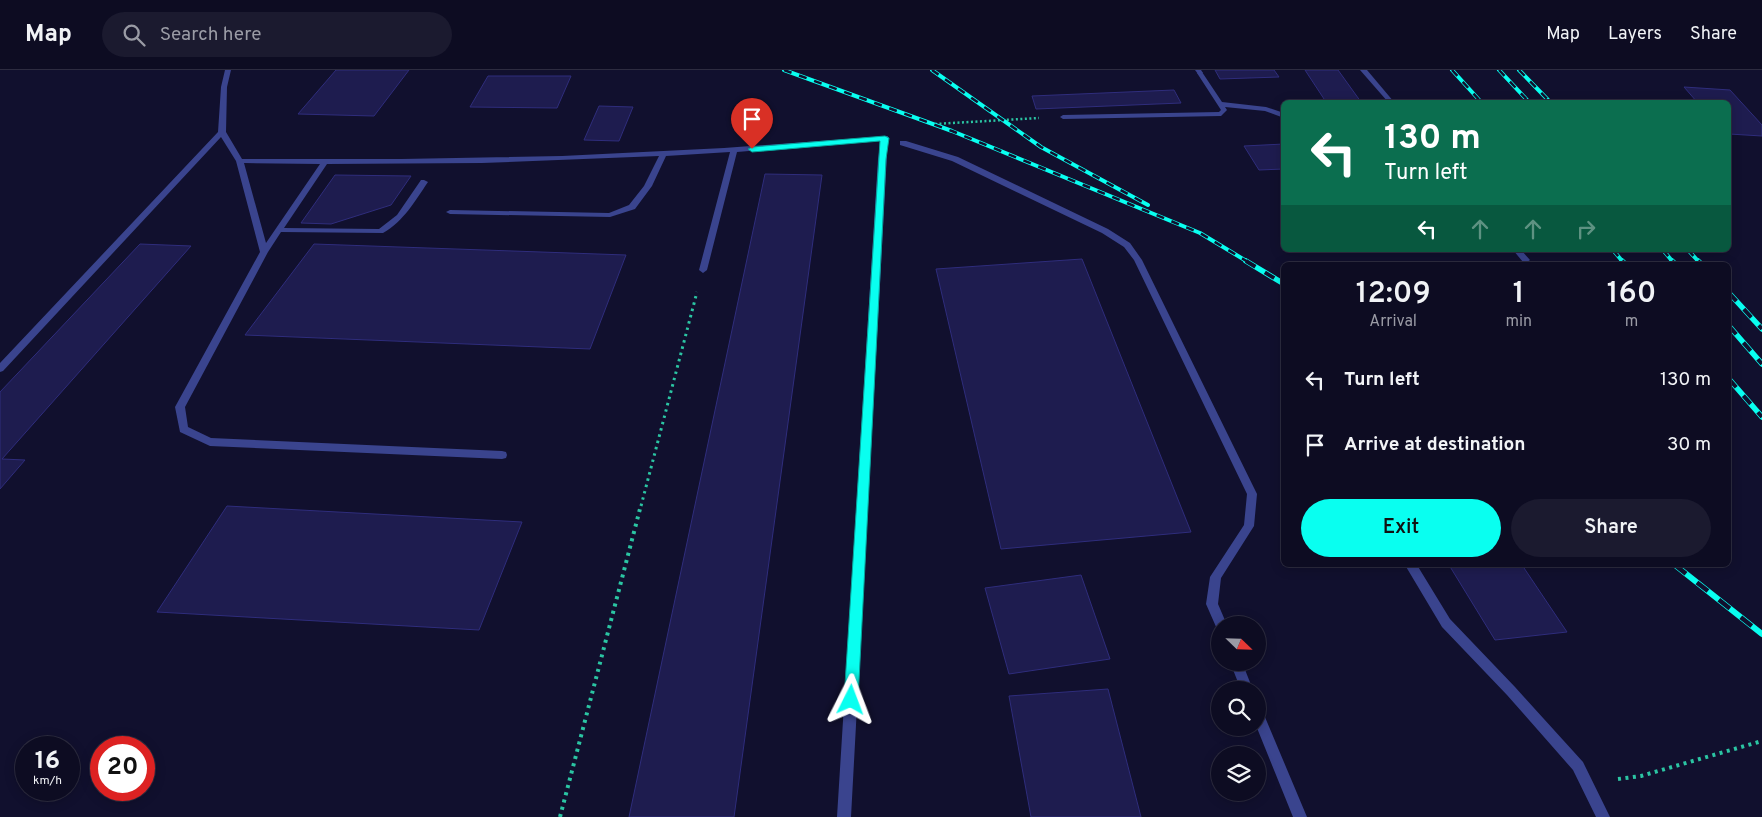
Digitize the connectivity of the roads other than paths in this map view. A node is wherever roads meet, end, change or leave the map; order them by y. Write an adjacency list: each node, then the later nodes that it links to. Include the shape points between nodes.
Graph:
1 (228, 70): 8 (lane)
2 (1363, 70): 4 (lane)
3 (1199, 71): 5 (lane)
4 (1389, 100)
5 (1220, 104): 6 (lane, via 1266,109); 7 (lane, via 1224,110 1221,114)
6 (1281, 115)
7 (1063, 117)
8 (222, 132): 12 (lane); 21 (lane)
9 (903, 143): 24 (lane, via 955,160 1105,231 1127,245 1138,260 1252,494 1250,526 1216,577 1212,604)
10 (734, 151): 11 (lane); 20 (lane); 26 (lane, via 885,138)
11 (663, 155): 13 (lane); 15 (lane, via 648,186 632,207 610,215)
12 (240, 161): 13 (lane); 17 (lane)
13 (324, 162): 16 (lane)
14 (424, 182): 16 (lane, via 398,220 380,231)
15 (450, 212)
16 (278, 230): 17 (lane)
17 (264, 252): 22 (lane, via 180,407 183,429 210,442)
18 (1519, 252): 19 (lane)
19 (1526, 260)
20 (703, 270)
21 (0, 369)
22 (502, 455)
23 (1412, 567): 28 (lane, via 1446,623 1578,766)
24 (1217, 616)
25 (1266, 734): 27 (lane)
26 (844, 817)
27 (1300, 817)
28 (1603, 817)

